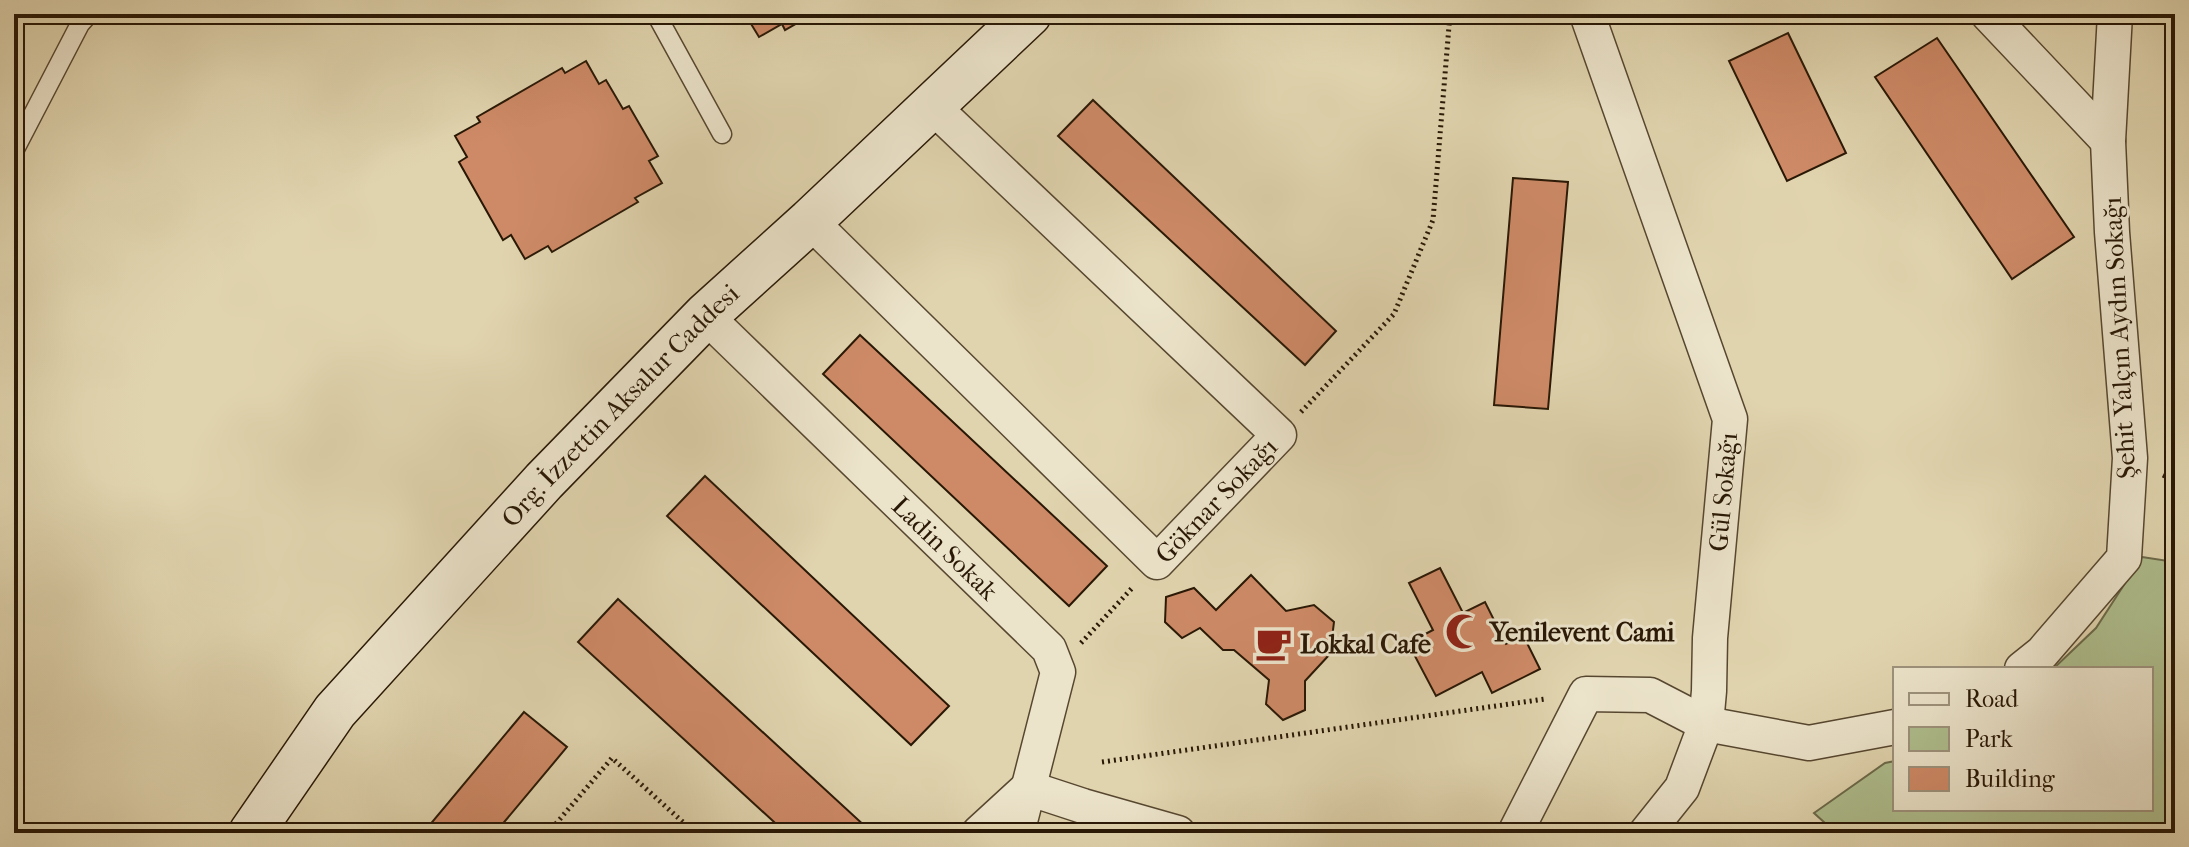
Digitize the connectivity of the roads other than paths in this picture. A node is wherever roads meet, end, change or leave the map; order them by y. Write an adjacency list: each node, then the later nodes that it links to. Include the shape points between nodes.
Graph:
1 (89, 14): 10 (lane)
2 (656, 14): 8 (lane)
3 (1029, 14): 7 (main road, Org. İzzettin Aksalur Caddesi)
4 (1587, 14): 14 (street, Gül Sokağı, via 1730,419)
5 (1988, 14): 9 (street)
6 (2115, 14): 9 (street, Şehit Yalçın Aydın Sokağı)
7 (931, 105): 11 (main road, Org. İzzettin Aksalur Caddesi); 11 (street, Göknar Sokağı, via 1279,435 1157,562)
8 (722, 134)
9 (2108, 141): 13 (street, Şehit Yalçın Aydın Sokağı, via 2130,458 2124,558)
10 (14, 151)
11 (810, 221): 12 (main road, Org. İzzettin Aksalur Caddesi)
12 (706, 315): 16 (street, Ladin Sokak, via 1049,649 1058,672); 17 (main road, Org. İzzettin Aksalur Caddesi, via 544,481 335,711)
13 (2024, 667)
14 (1706, 724): 15 (street, via 1809,743); 21 (street, via 1650,695 1586,694); 22 (street, Gül Sokağı, via 1682,788)
15 (1893, 727)
16 (1028, 788): 18 (street); 19 (street); 20 (street)
17 (251, 833)
18 (979, 833)
19 (1017, 833)
20 (1178, 833)
21 (1515, 833)
22 (1646, 833)

